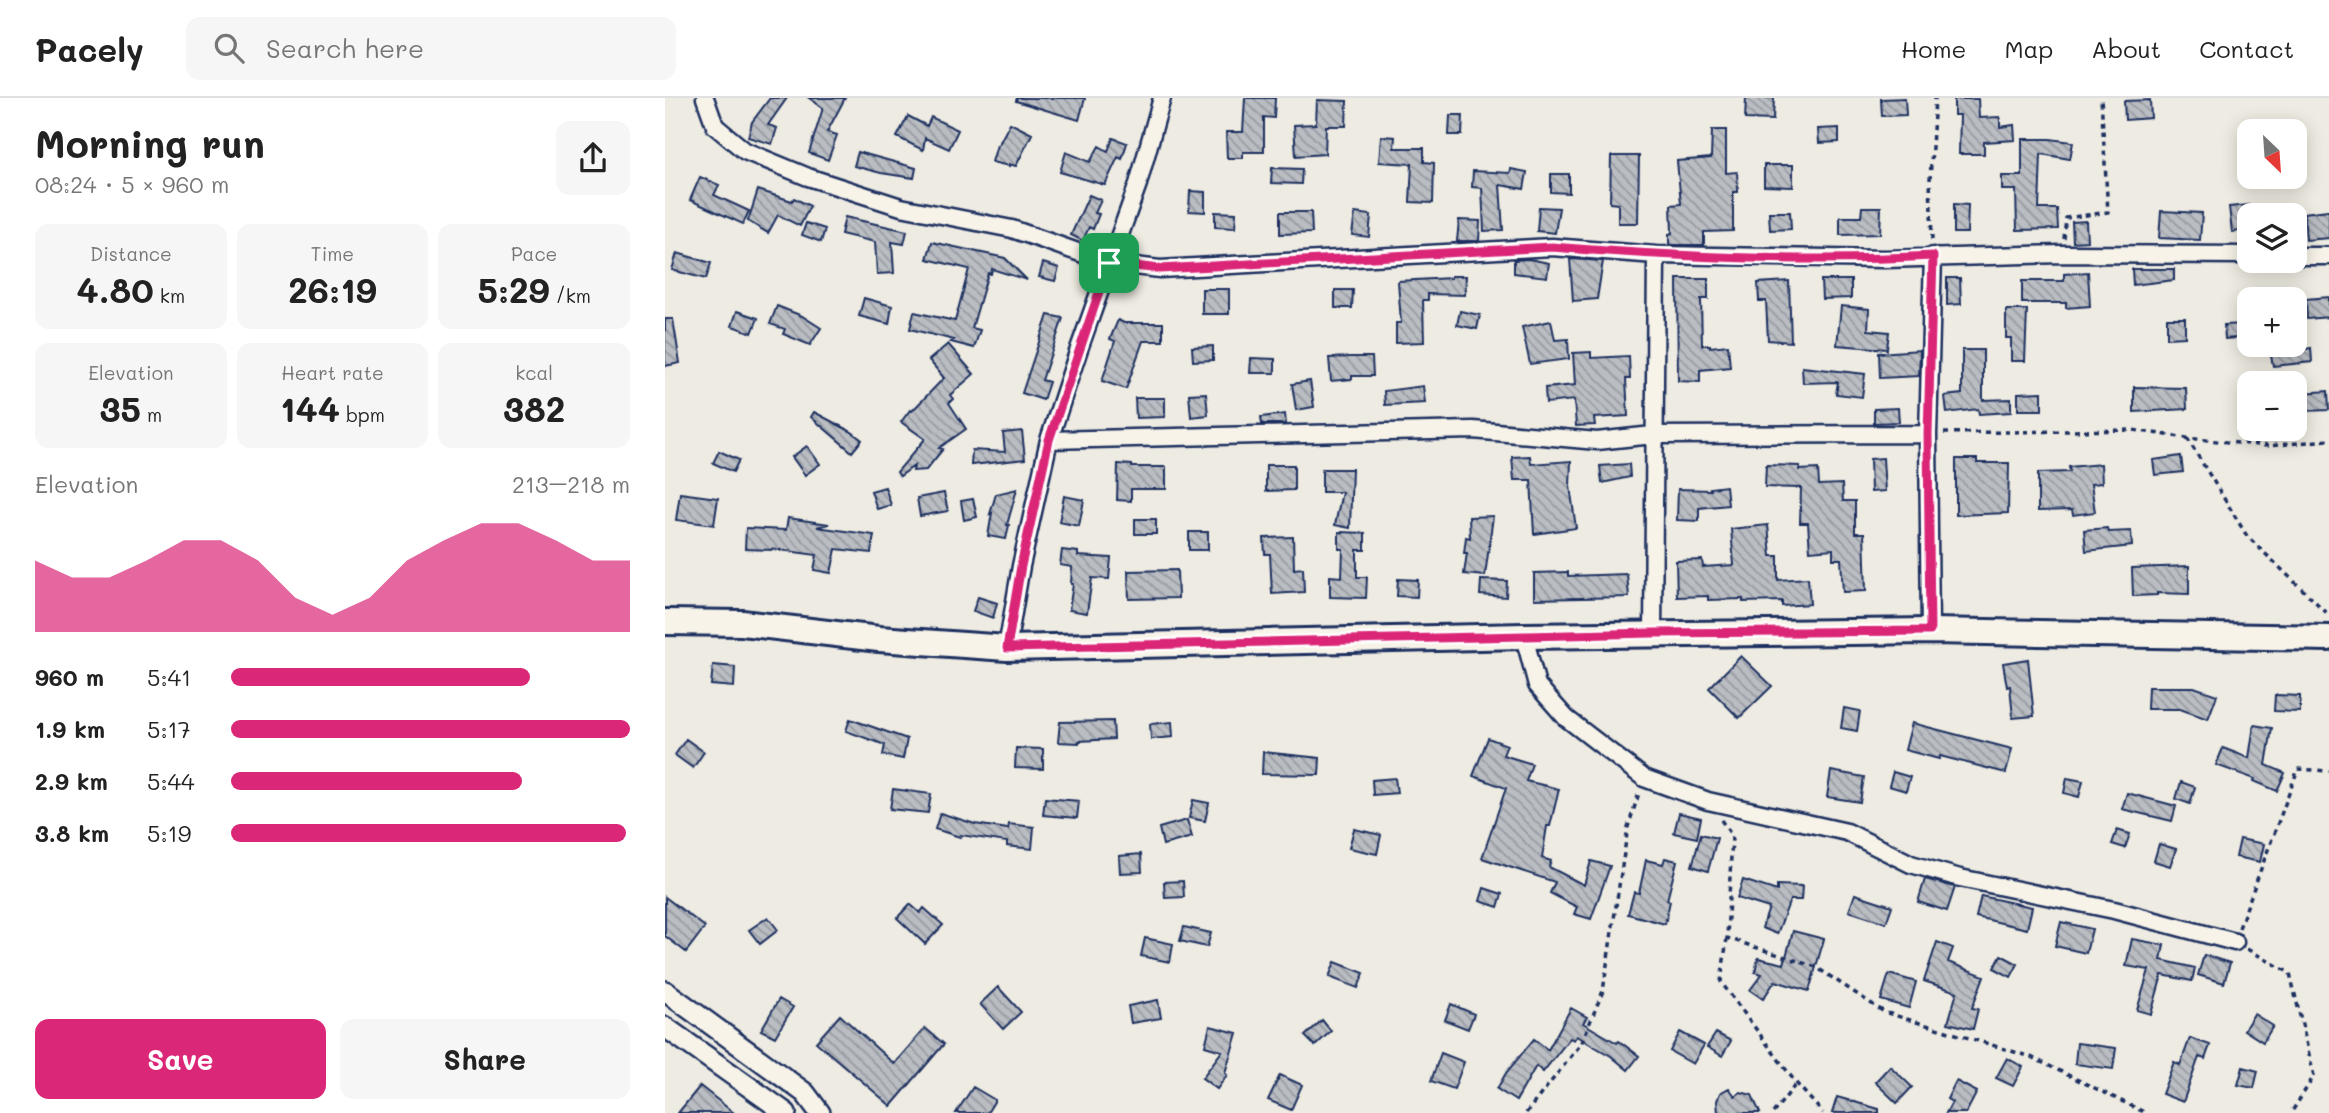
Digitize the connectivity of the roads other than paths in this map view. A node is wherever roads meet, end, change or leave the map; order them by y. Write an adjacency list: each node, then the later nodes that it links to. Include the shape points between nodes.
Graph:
1 (705, 98): 8 (street, via 715,126 745,151 808,177 901,207 1012,229)
2 (1162, 98): 8 (street)
3 (1656, 255): 5 (street); 8 (street, via 1552,247 1160,269); 10 (street)
4 (2237, 255): 5 (street)
5 (1933, 256): 9 (street)
6 (2307, 256): 7 (street)
7 (2329, 256)
8 (1109, 263): 11 (street)
9 (1928, 434): 10 (street); 13 (street)
10 (1653, 435): 11 (street, via 1597,441 1472,430); 14 (street)
11 (1049, 440): 17 (street)
12 (665, 622): 17 (main road, via 742,623)
13 (1930, 631): 14 (main road); 16 (main road)
14 (1653, 633): 15 (main road)
15 (1524, 636): 17 (main road); 18 (street, via 1537,685 1566,718 1644,778 1708,801 1847,832 1911,864 1960,878 2114,910)
16 (2329, 638)
17 (1007, 648)
18 (2235, 942)
19 (665, 991): 22 (street, via 806,1093)
20 (665, 1027): 21 (street)
21 (786, 1113)
22 (820, 1113)

